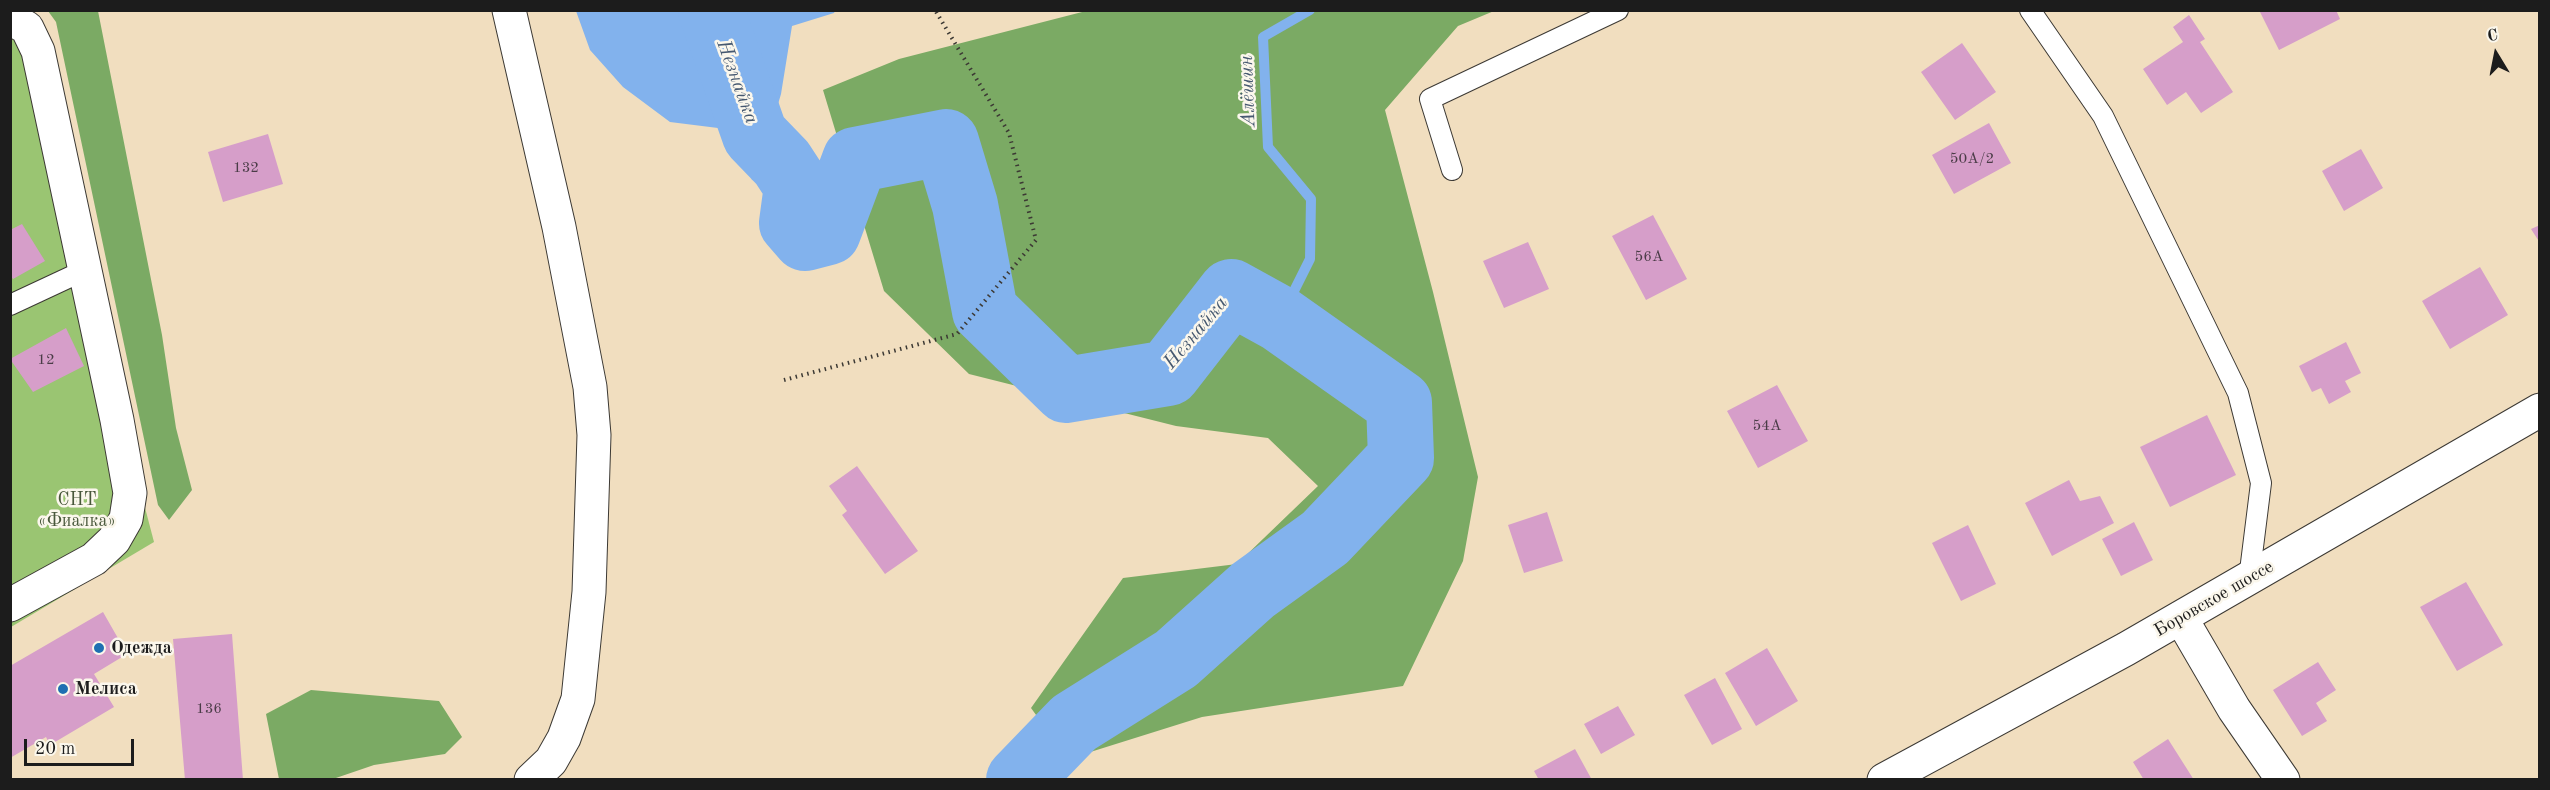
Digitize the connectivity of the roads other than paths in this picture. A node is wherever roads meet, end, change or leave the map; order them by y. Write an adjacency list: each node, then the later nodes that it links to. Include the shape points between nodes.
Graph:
1 (509, 10): 12 (street, via 559,227 590,387 594,435 590,592 578,699 564,738 550,761)
2 (1618, 10): 5 (lane, via 1430,99)
3 (2030, 10): 9 (lane, via 2103,116 2238,393 2261,483)
4 (10, 18): 6 (street, via 27,28 38,51)
5 (1452, 170)
6 (85, 270): 7 (lane); 10 (street, via 130,493 126,519 114,540 94,559)
7 (10, 305)
8 (2540, 410): 9 (street, Боровское шоссе)
9 (2249, 579): 11 (street, Боровское шоссе)
10 (10, 605)
11 (2181, 618): 13 (street, Боровское шоссе); 14 (street, via 2234,709)
12 (531, 780)
13 (1884, 780)
14 (2283, 780)

